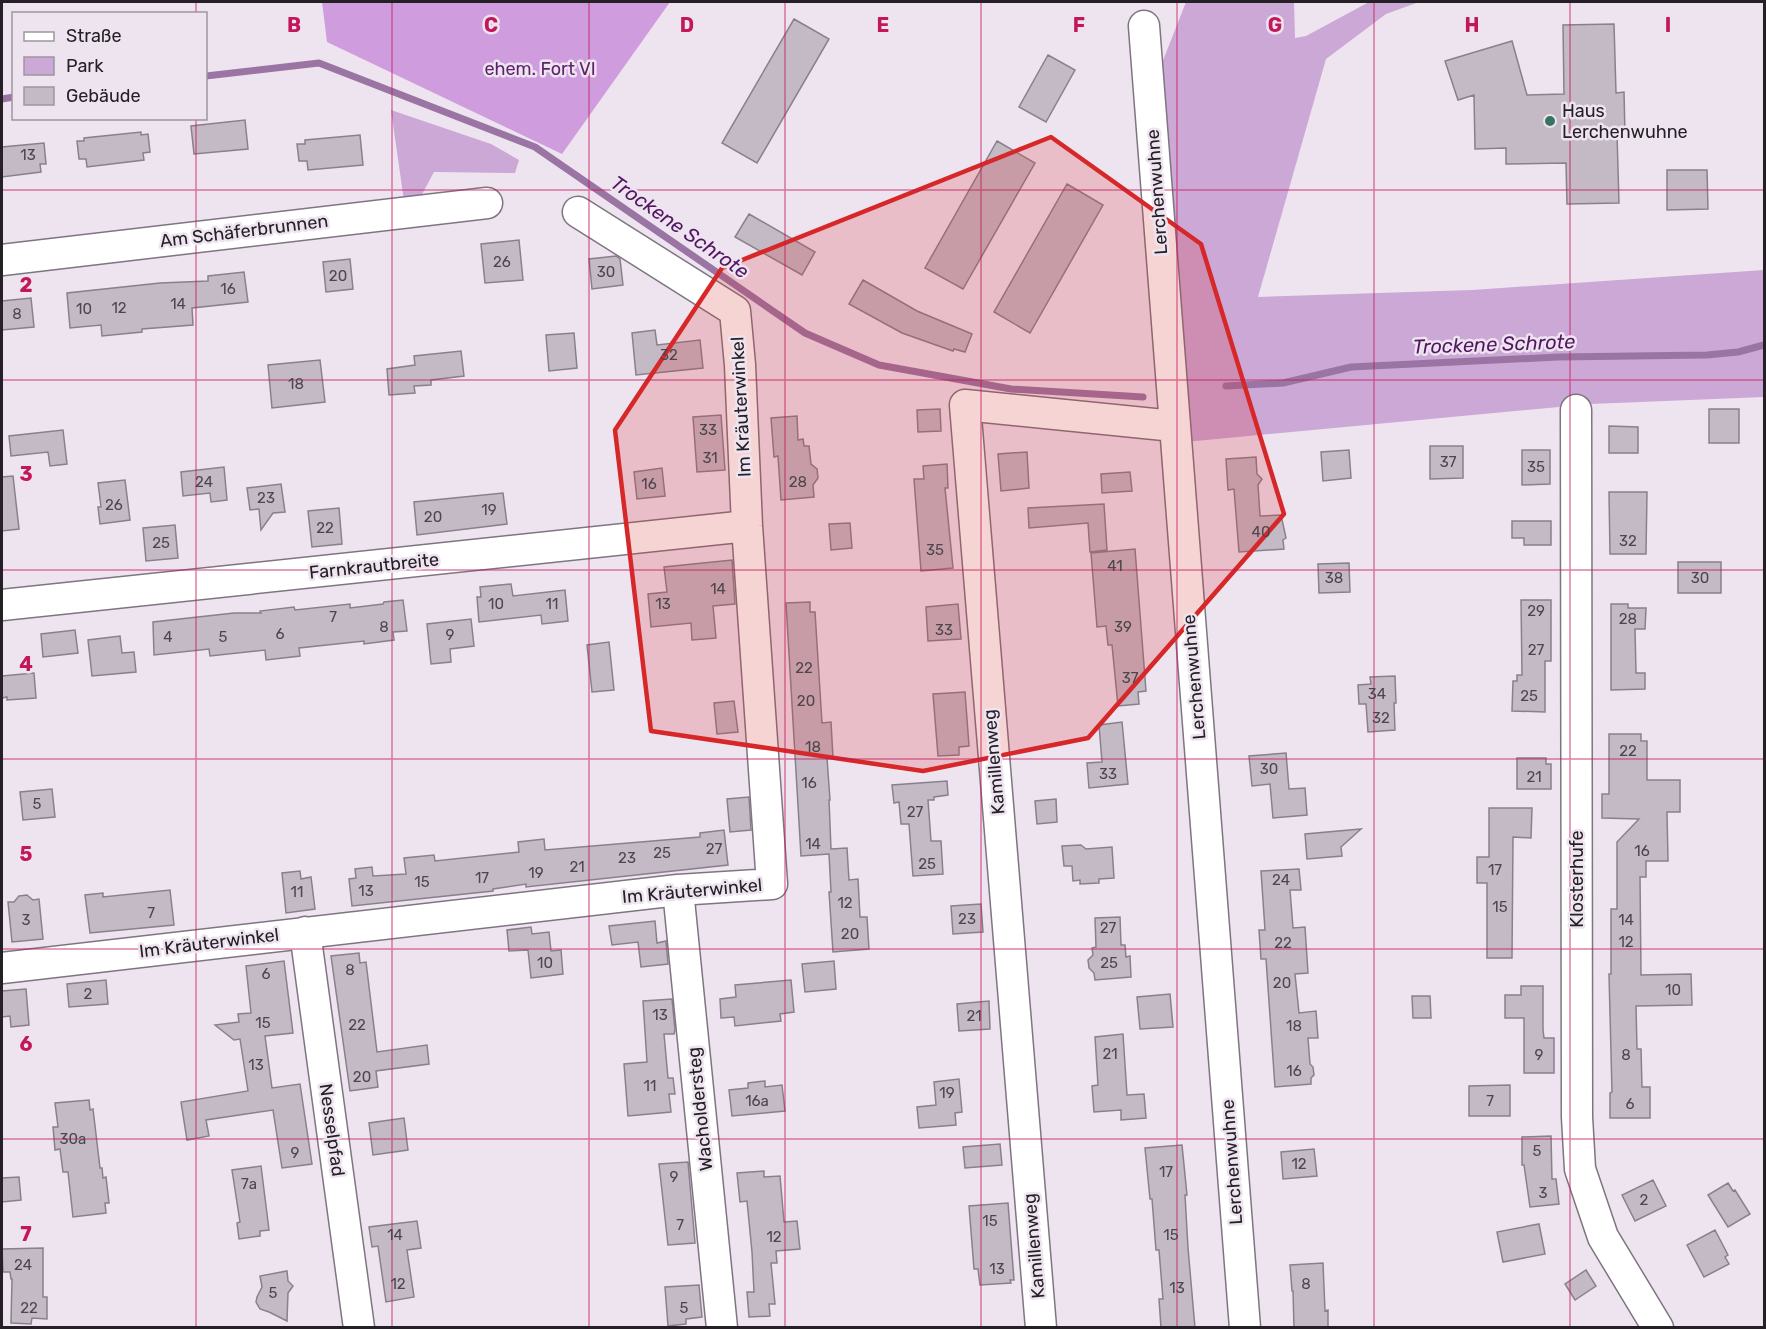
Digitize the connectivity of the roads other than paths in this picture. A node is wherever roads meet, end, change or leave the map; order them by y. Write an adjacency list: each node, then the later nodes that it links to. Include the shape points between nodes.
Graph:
1 (1144, 27): 6 (street, Lerchenwuhne)
2 (487, 203): 4 (street, Am Schäferbrunnen)
3 (578, 212): 7 (street, Im Kräuterwinkel, via 735,311)
4 (2, 260)
5 (1576, 411): 16 (street, Klosterhufe, via 1580,1169 1603,1237)
6 (1174, 426): 14 (street, Kamillenweg, via 965,405); 15 (street, Lerchenwuhne)
7 (747, 526): 8 (street, Farnkrautbreite); 9 (street, Im Kräuterwinkel, via 772,884)
8 (2, 604)
9 (678, 890): 10 (street, Im Kräuterwinkel); 13 (street, Wacholdersteg)
10 (305, 932): 11 (street, Im Kräuterwinkel); 12 (street, Nesselpfad)
11 (2, 968)
12 (359, 1328)
13 (722, 1328)
14 (1041, 1328)
15 (1245, 1328)
16 (1658, 1328)

